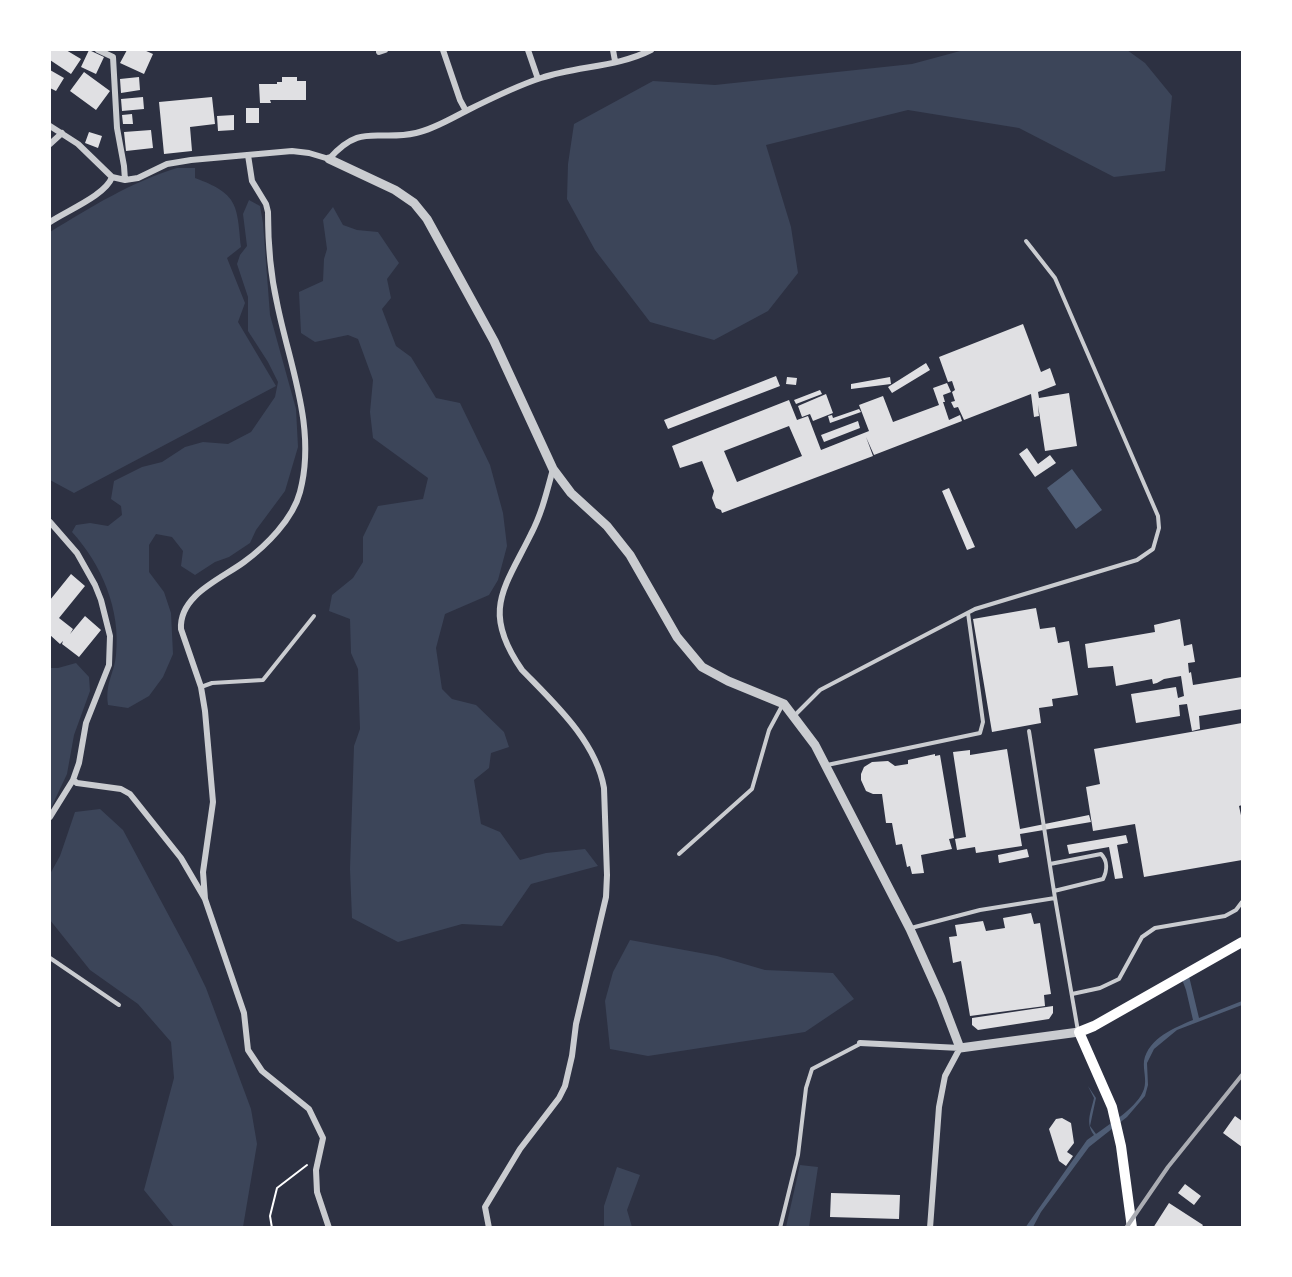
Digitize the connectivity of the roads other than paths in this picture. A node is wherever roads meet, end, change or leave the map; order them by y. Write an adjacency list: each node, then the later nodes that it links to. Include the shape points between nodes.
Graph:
1 (98, 50): 7 (street)
2 (115, 50): 7 (street)
3 (443, 50): 10 (street)
4 (528, 50): 9 (street)
5 (613, 50): 8 (street)
6 (651, 50): 8 (street)
7 (113, 57): 17 (street)
8 (615, 61): 9 (street)
9 (538, 79): 10 (street)
10 (466, 111): 15 (street, via 416,134 352,139)
11 (50, 126): 12 (street)
12 (62, 133): 13 (street); 16 (street)
13 (50, 144)
14 (248, 155): 15 (street, via 292,151); 17 (street, via 167,164); 24 (street, via 252,181 267,204 269,263 302,411 305,456 301,490 284,522 245,562 207,586 184,611 181,628)
15 (329, 159): 20 (street, via 395,190 414,203 427,219 494,341)
16 (112, 177): 17 (street); 18 (street, via 100,192)
17 (125, 180)
18 (50, 222)
19 (1026, 241): 22 (lane, via 1055,278 1158,516 1159,528 1153,549 1137,560)
20 (553, 469): 25 (street, via 570,493 607,526 630,555 677,637 702,667); 46 (street, via 539,516 505,585 499,614 514,658 578,732 602,775 606,897 565,1086 485,1207)
21 (50, 522): 29 (street, via 77,553 95,585 110,636 109,665 86,723)
22 (968, 613): 26 (lane, via 820,690); 28 (lane, via 982,722 980,733)
23 (314, 616): 24 (lane, via 263,680)
24 (201, 687): 35 (street, via 213,802 203,872)
25 (784, 704): 26 (street); 31 (lane, via 769,730 752,789)
26 (794, 716): 28 (street)
27 (1029, 731): 32 (lane)
28 (826, 765): 37 (street)
29 (73, 780): 30 (street); 35 (street, via 121,789 130,795 181,858)
30 (50, 817)
31 (679, 855)
32 (1050, 864): 33 (lane); 33 (lane, via 1101,854 1107,871 1103,879)
33 (1054, 891): 34 (lane)
34 (1055, 897): 37 (lane); 40 (lane)
35 (205, 899): 45 (street, via 244,1013 248,1050 262,1071 309,1109 323,1138 316,1170 317,1192)
36 (1242, 902): 40 (lane, via 1225,916 1155,928 1142,937 1119,980)
37 (910, 928): 44 (street)
38 (1242, 942): 42 (main road)
39 (50, 958): 41 (lane)
40 (1072, 994): 42 (lane)
41 (119, 1005)
42 (1079, 1032): 44 (street); 49 (main road, via 1113,1107)
43 (860, 1043): 44 (street); 47 (lane, via 812,1069 798,1155)
44 (960, 1048): 48 (street, via 945,1076 939,1107)
45 (329, 1227)
46 (489, 1227)
47 (780, 1227)
48 (930, 1227)
49 (1132, 1227)

